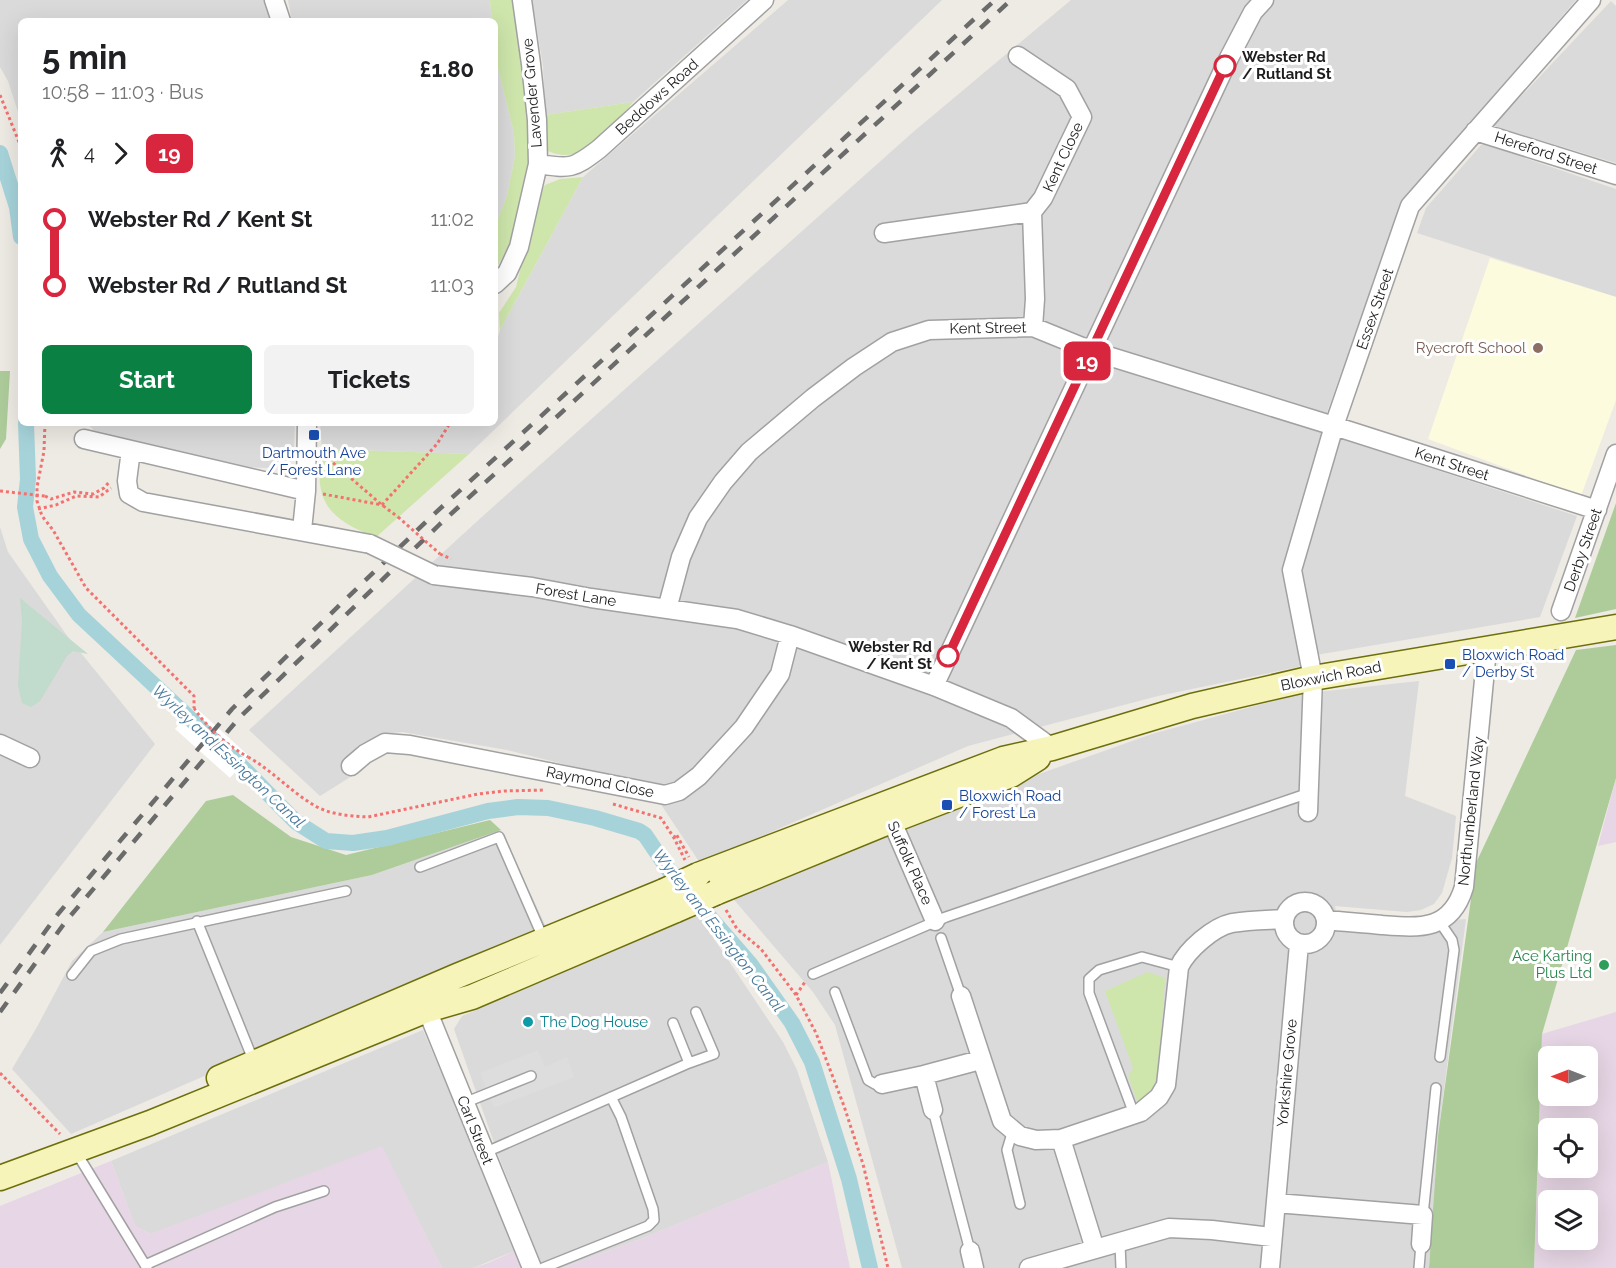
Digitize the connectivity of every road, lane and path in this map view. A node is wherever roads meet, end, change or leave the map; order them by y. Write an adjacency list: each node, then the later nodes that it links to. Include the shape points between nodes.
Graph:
1 (274, 0): 6 (street)
2 (522, 0): 11 (street, Lavender Grove, via 534,86)
3 (764, 0): 11 (street, Beddows Road, via 600,149 579,164 563,168)
4 (1591, 0): 9 (street, Essex Street)
5 (1254, 4): 17 (street)
6 (280, 18)
7 (1018, 56): 13 (street, Kent Close, via 1067,89 1082,117 1043,198)
8 (0, 95): 10 (path)
9 (1476, 131): 12 (street, Hereford Street); 20 (street, Essex Street, via 1410,206)
10 (18, 140)
11 (538, 164): 15 (street, Lavender Grove, via 519,247 507,273)
12 (1616, 175)
13 (1032, 212): 14 (street); 16 (street)
14 (884, 233)
15 (498, 281)
16 (1033, 327): 17 (street, Kent Street); 32 (street, Kent Street, via 929,330 892,342 813,398 749,452 698,518 681,557)
17 (1092, 351): 20 (street, Kent Street); 38 (street)
18 (45, 426): 28 (path, via 37,487)
19 (448, 426): 27 (path)
20 (1334, 426): 29 (street, Kent Street); 37 (street, Essex Street, via 1292,570)
21 (307, 431): 26 (street); 27 (path)
22 (84, 439): 24 (street)
23 (1616, 454): 29 (street, Derby Street)
24 (130, 459): 25 (path, bridge, via 104,488 93,494 74,492 51,499); 26 (street); 28 (path, via 109,491 99,497 76,496); 30 (street, Forest Lane, via 129,494 143,502)
25 (0, 491)
26 (306, 491): 27 (path); 30 (street)
27 (382, 505): 31 (path, bridge)
28 (39, 509): 41 (path, bridge, via 86,588 194,696 194,708 201,718)
29 (1597, 510): 33 (street, Derby Street)
30 (302, 530): 32 (street, Forest Lane, bridge, via 370,544 434,575)
31 (440, 554)
32 (667, 609): 35 (street, Forest Lane, via 737,619)
33 (1561, 611)
34 (1608, 629): 36 (main road, Bloxwich Road)
35 (790, 635): 38 (street, Forest Lane); 43 (street, Raymond Close, via 780,674 744,726 699,776 666,795 410,745 385,743)
36 (1487, 649): 37 (main road, Bloxwich Road); 55 (street, Northumberland Way, via 1464,887 1460,900)
37 (1313, 678): 40 (main road, Bloxwich Road, via 1192,705); 44 (street, Essex Street)
38 (934, 686): 40 (street, Forest Lane, via 1011,718)
39 (0, 744): 42 (street)
40 (1052, 748): 46 (main road, Bloxwich Road, via 1003,759)
41 (248, 757)
42 (30, 758)
43 (363, 762)
44 (1310, 793): 45 (street, Essex Street); 56 (lane)
45 (1308, 812)
46 (888, 813): 49 (main road, Bloxwich Road); 56 (street, Suffolk Place)
47 (674, 838): 49 (path, via 676,834)
48 (420, 867): 57 (lane, via 499,837)
49 (704, 881): 51 (main road, Bloxwich Road, bridge)
50 (346, 891): 54 (lane)
51 (670, 900): 57 (main road); 64 (main road, via 472,996)
52 (1284, 919): 53 (street, via 1287,910 1304,901 1314,903); 58 (street, via 1284,930); 59 (street, via 1230,923 1201,939)
53 (1326, 920): 55 (street, via 1416,928); 58 (street, via 1318,940)
54 (197, 921): 61 (lane, via 121,939 92,951); 69 (lane)
55 (1439, 921): 67 (lane, via 1454,950)
56 (938, 930): 60 (lane); 63 (lane)
57 (544, 940): 64 (main road)
58 (1299, 944): 86 (street, Yorkshire Grove)
59 (1179, 967): 79 (street, via 1166,1085 1142,1112); 79 (lane, via 1142,957 1099,970 1089,980 1089,993)
60 (813, 974)
61 (72, 975)
62 (835, 992): 74 (lane, via 868,1080)
63 (961, 996): 68 (street)
64 (424, 1001): 69 (main road); 77 (street, Carl Street); 82 (main road, via 150,1123)
65 (696, 1012): 70 (lane, via 714,1054)
66 (673, 1023): 70 (lane)
67 (1440, 1057)
68 (980, 1060): 72 (street); 80 (street, via 1002,1121)
69 (254, 1062): 82 (main road, via 144,1112)
70 (689, 1063): 76 (lane)
71 (0, 1073): 82 (path)
72 (924, 1075): 74 (street); 78 (street)
73 (531, 1076): 77 (lane)
74 (882, 1084)
75 (1436, 1088): 88 (lane)
76 (611, 1097): 83 (lane); 97 (lane, via 654,1220 648,1226)
77 (464, 1103): 83 (street, Carl Street)
78 (933, 1110): 93 (lane)
79 (1134, 1114): 81 (street)
80 (1013, 1130): 81 (street, via 1036,1140); 87 (lane, via 1007,1150)
81 (1061, 1139): 92 (street)
82 (83, 1146): 84 (main road); 94 (lane)
83 (484, 1153): 96 (street, Carl Street)
84 (0, 1178)
85 (324, 1191): 94 (lane, via 275,1207)
86 (1276, 1203): 88 (street); 89 (street, Yorkshire Grove)
87 (1020, 1204)
88 (1423, 1215): 91 (street)
89 (1272, 1237): 90 (street, via 1169,1228); 99 (street, Yorkshire Grove)
90 (1119, 1244): 92 (street); 98 (lane)
91 (1421, 1244): 100 (lane)
92 (1095, 1249): 95 (street)
93 (972, 1259)
94 (146, 1266)
95 (1034, 1267)
96 (532, 1268)
97 (543, 1268)
98 (1121, 1268)
99 (1270, 1268)
100 (1419, 1268)

